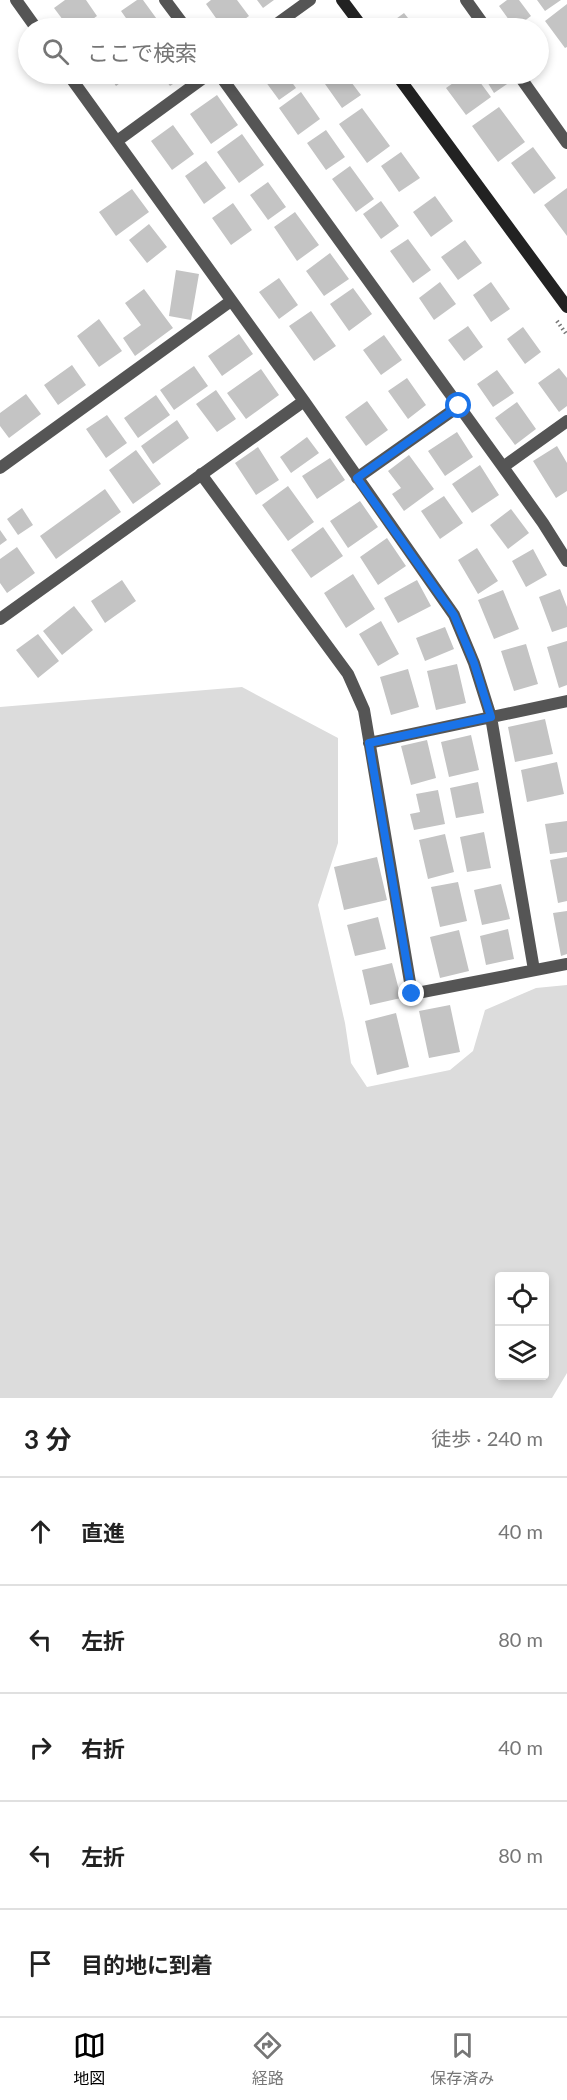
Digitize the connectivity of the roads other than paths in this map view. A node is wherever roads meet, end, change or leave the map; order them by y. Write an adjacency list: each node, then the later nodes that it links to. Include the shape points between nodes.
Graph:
1 (16, 0): 6 (street)
2 (165, 0): 7 (street)
3 (310, 0): 8 (street)
4 (342, 0): 9 (street)
5 (466, 0): 10 (street)
6 (29, 18)
7 (178, 18)
8 (285, 18)
9 (356, 18)
10 (479, 18)
11 (75, 84): 16 (street)
12 (195, 84): 16 (street)
13 (226, 84): 21 (street)
14 (403, 84): 19 (street)
15 (525, 84): 17 (street)
16 (117, 141): 18 (street)
17 (567, 143)
18 (231, 301): 20 (street); 24 (street)
19 (567, 307)
20 (304, 401): 25 (street); 26 (street)
21 (459, 406): 23 (street); 26 (street)
22 (567, 420): 23 (street)
23 (503, 467): 27 (street)
24 (0, 468)
25 (201, 474): 28 (street); 31 (street, via 348,674 364,710)
26 (357, 478): 30 (street, via 454,615)
27 (567, 561)
28 (0, 619)
29 (567, 701): 30 (street)
30 (491, 717): 31 (street); 33 (street)
31 (369, 743): 33 (street, via 412,994)
32 (567, 964): 33 (street)
33 (534, 970)

